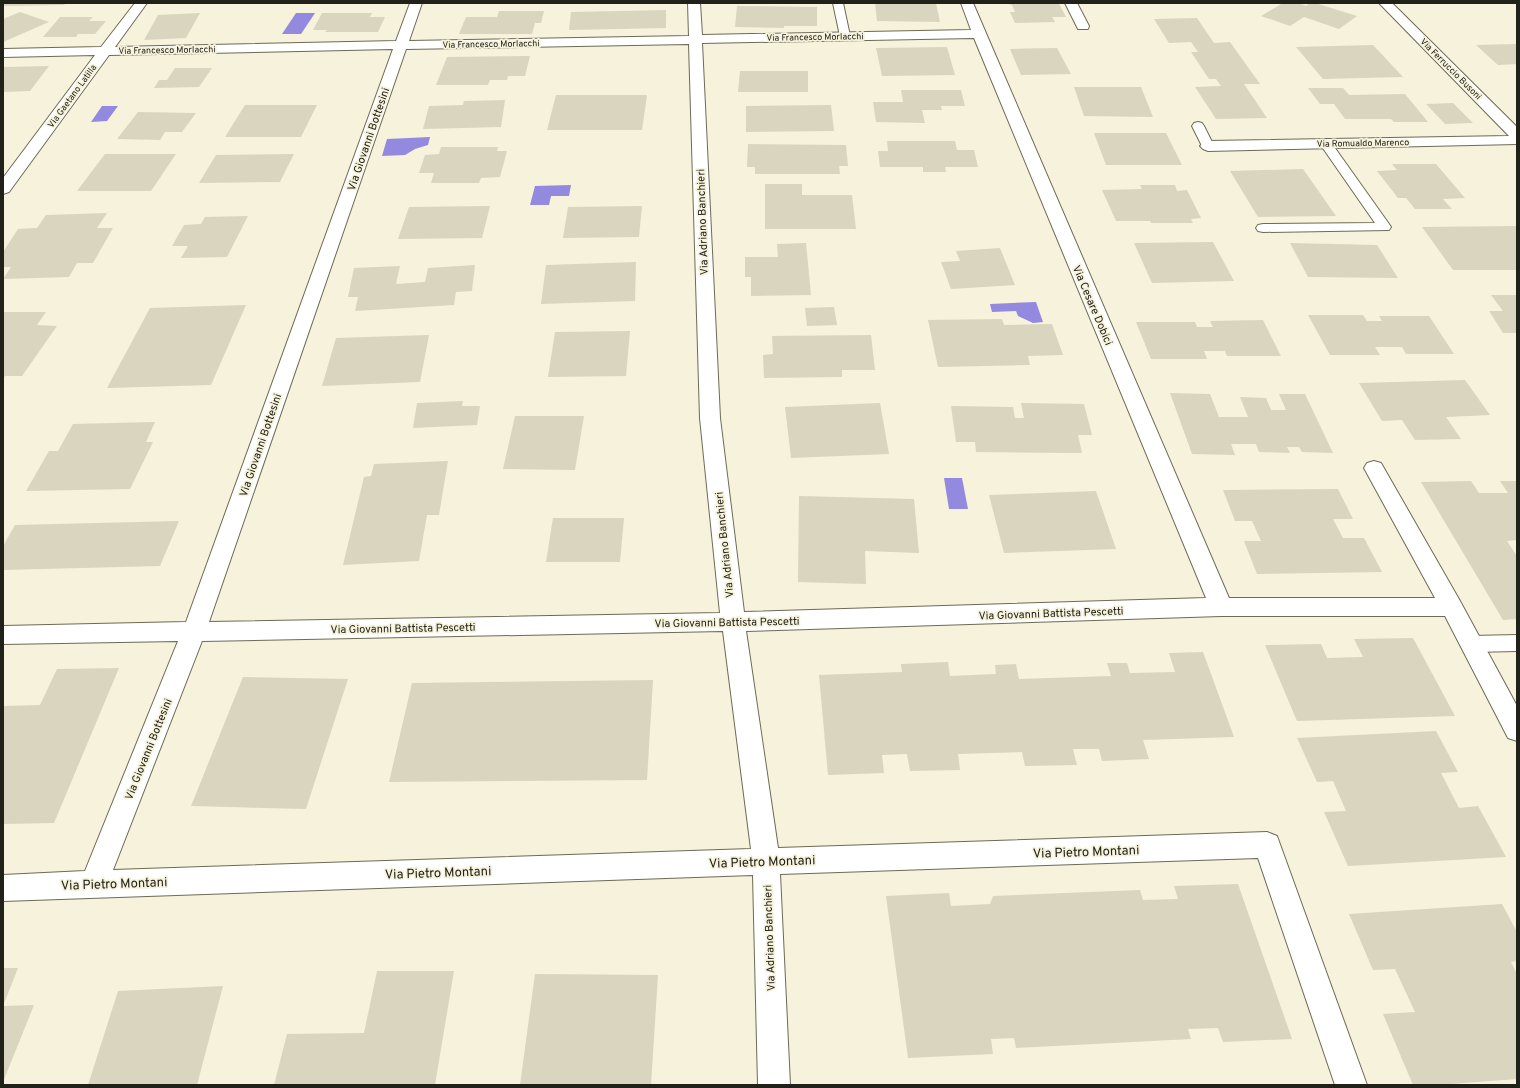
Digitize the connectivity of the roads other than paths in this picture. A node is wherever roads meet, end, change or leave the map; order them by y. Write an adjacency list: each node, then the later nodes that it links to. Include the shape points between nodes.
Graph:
1 (141, 3): 13 (street, Via Gaetano Latilla)
2 (416, 3): 12 (street, Via Giovanni Bottesini)
3 (694, 3): 11 (street, Via Adriano Banchieri)
4 (838, 3): 10 (lane)
5 (967, 3): 9 (street, Via Cesare Dobici)
6 (1071, 3): 8 (street)
7 (1385, 3): 16 (street, Via Ferruccio Busoni)
8 (1083, 26)
9 (978, 34): 10 (street, Via Francesco Morlacchi); 23 (street, Via Cesare Dobici)
10 (845, 36): 11 (street, Via Francesco Morlacchi)
11 (695, 39): 12 (street, Via Francesco Morlacchi); 25 (street, Via Adriano Banchieri, via 710,418)
12 (401, 46): 13 (street, Via Francesco Morlacchi); 26 (street, Via Giovanni Bottesini)
13 (105, 51): 14 (street, Via Francesco Morlacchi); 20 (street, Via Gaetano Latilla)
14 (3, 53)
15 (1198, 126): 19 (lane)
16 (1517, 135)
17 (1517, 140): 18 (street, Via Romualdo Marenco)
18 (1326, 144): 19 (street, Via Romualdo Marenco); 21 (lane, via 1384,227)
19 (1208, 146)
20 (3, 189)
21 (1263, 228)
22 (1374, 468): 24 (street)
23 (1220, 607): 24 (street, Via Giovanni Battista Pescetti); 25 (street, Via Giovanni Battista Pescetti)
24 (1452, 607): 29 (street)
25 (733, 622): 26 (street, Via Giovanni Battista Pescetti); 31 (street, Via Adriano Banchieri)
26 (194, 632): 27 (street, Via Giovanni Battista Pescetti); 32 (street, Via Giovanni Bottesini)
27 (3, 636)
28 (1517, 643): 29 (lane)
29 (1471, 644): 30 (street)
30 (1517, 730)
31 (766, 861): 32 (street, Via Pietro Montani); 34 (street, Via Adriano Banchieri); 35 (street, Via Pietro Montani, via 1267,845)
32 (94, 884): 33 (street, Via Pietro Montani)
33 (3, 888)
34 (774, 1085)
35 (1351, 1085)

